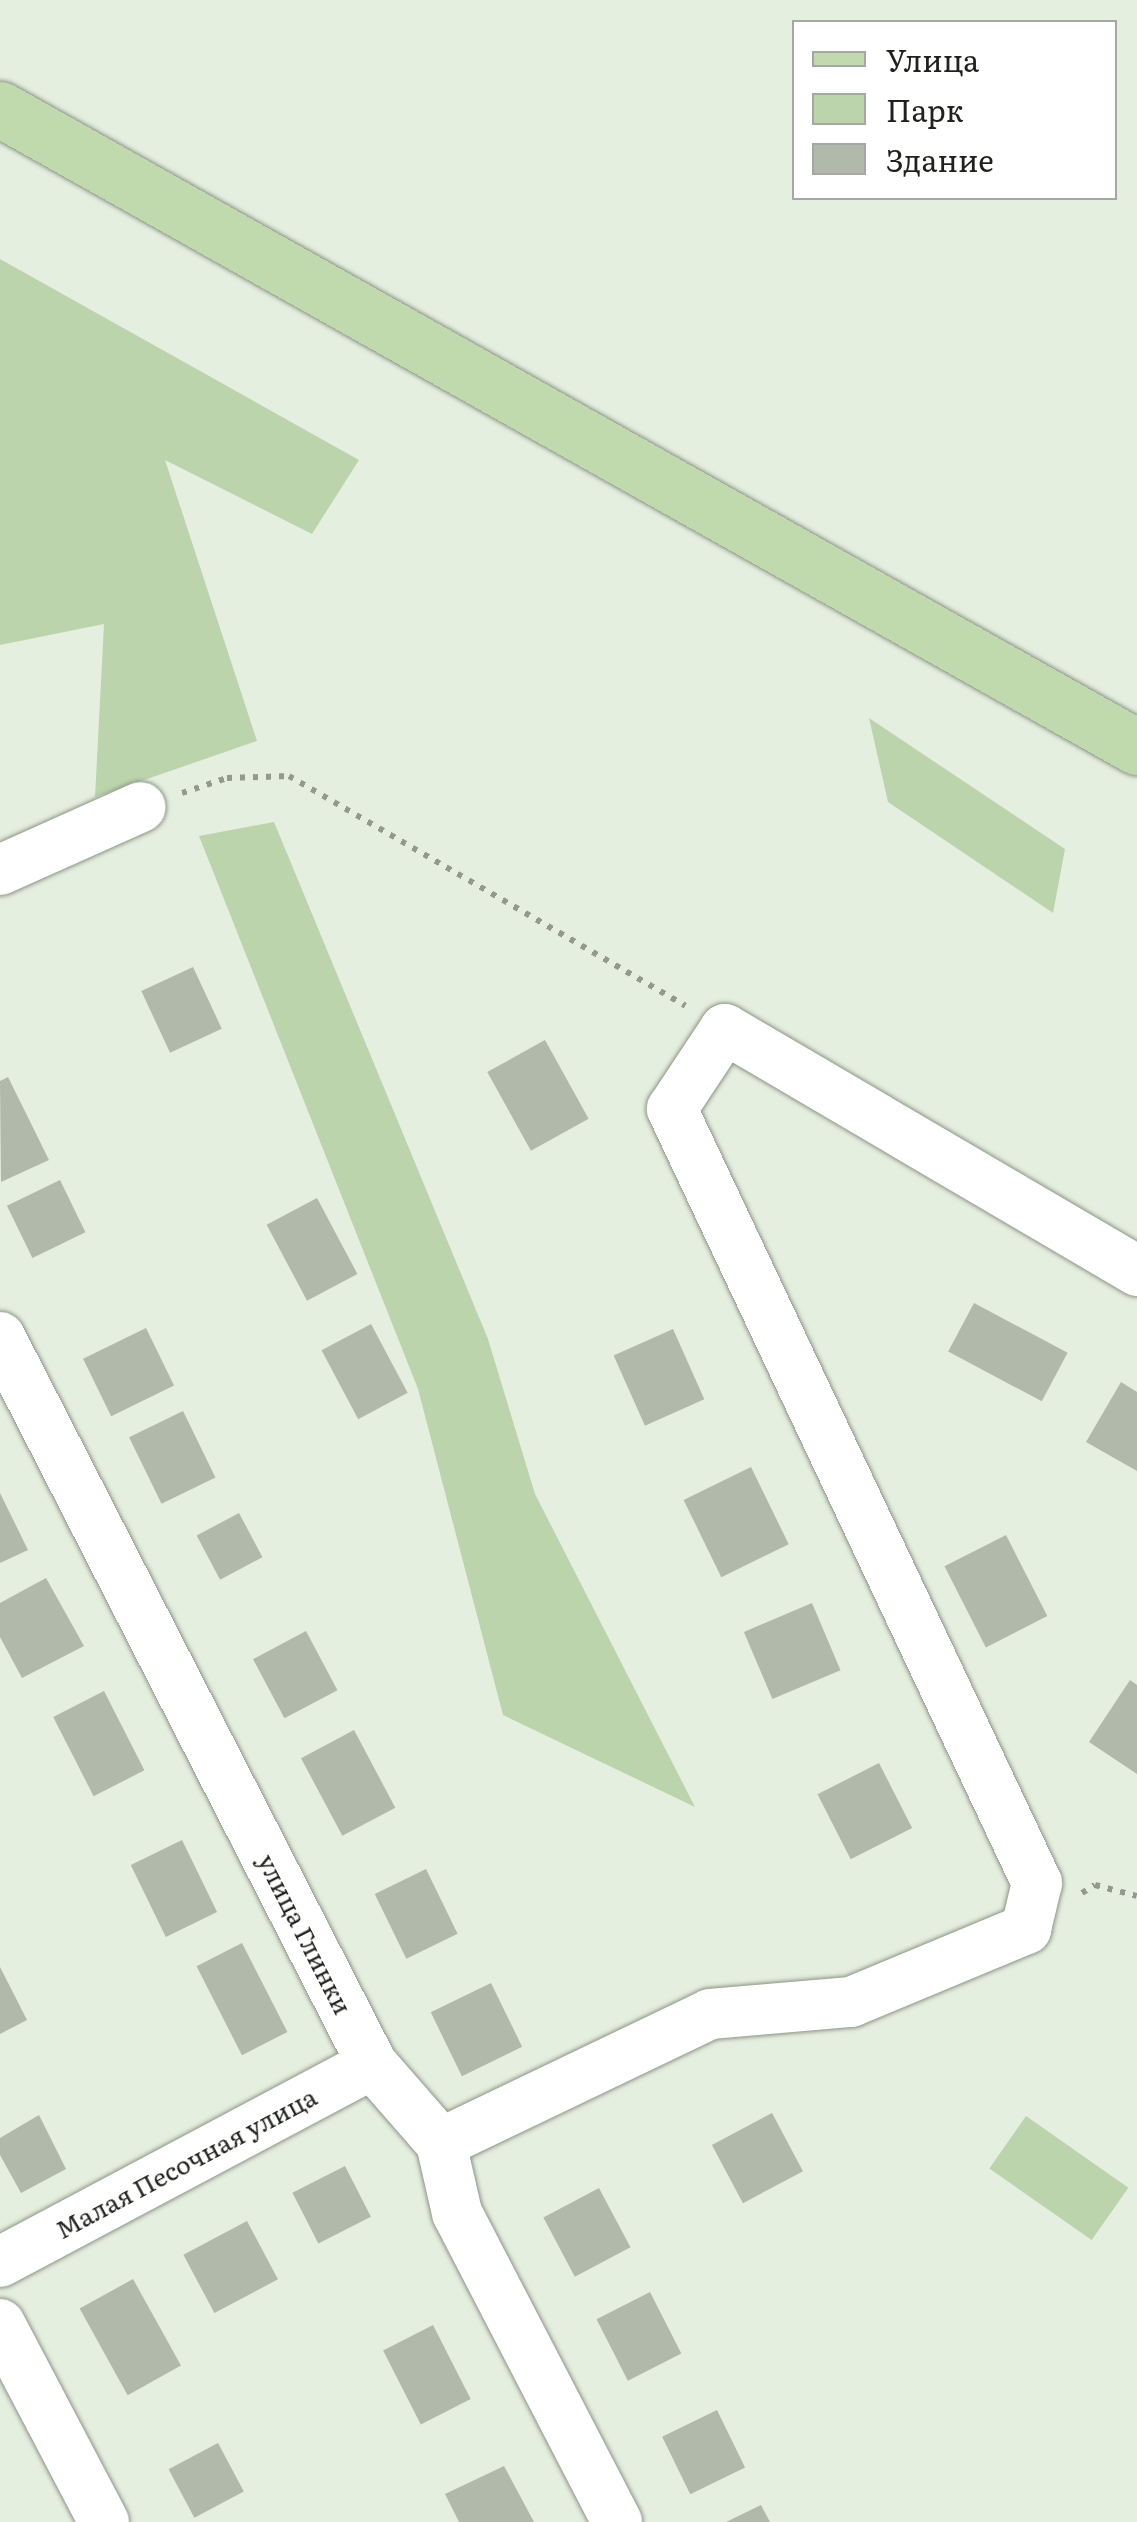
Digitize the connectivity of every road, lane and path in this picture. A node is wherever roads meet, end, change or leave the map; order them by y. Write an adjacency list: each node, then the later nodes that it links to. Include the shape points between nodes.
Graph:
1 (0, 109): 2 (main road)
2 (1137, 748)
3 (141, 807): 4 (street); 5 (path, via 226,778 289,776)
4 (0, 870)
5 (725, 1029): 6 (street); 9 (street, via 672,1109 1038,1883 1026,1929 851,2002 710,2014)
6 (1137, 1272)
7 (0, 1336): 8 (street, улица Глинки)
8 (372, 2064): 9 (street, улица Глинки); 10 (street, Малая Песочная улица)
9 (441, 2143): 13 (street, улица Глинки, via 457,2213)
10 (0, 2262)
11 (0, 2324): 12 (street)
12 (104, 2522)
13 (617, 2522)

